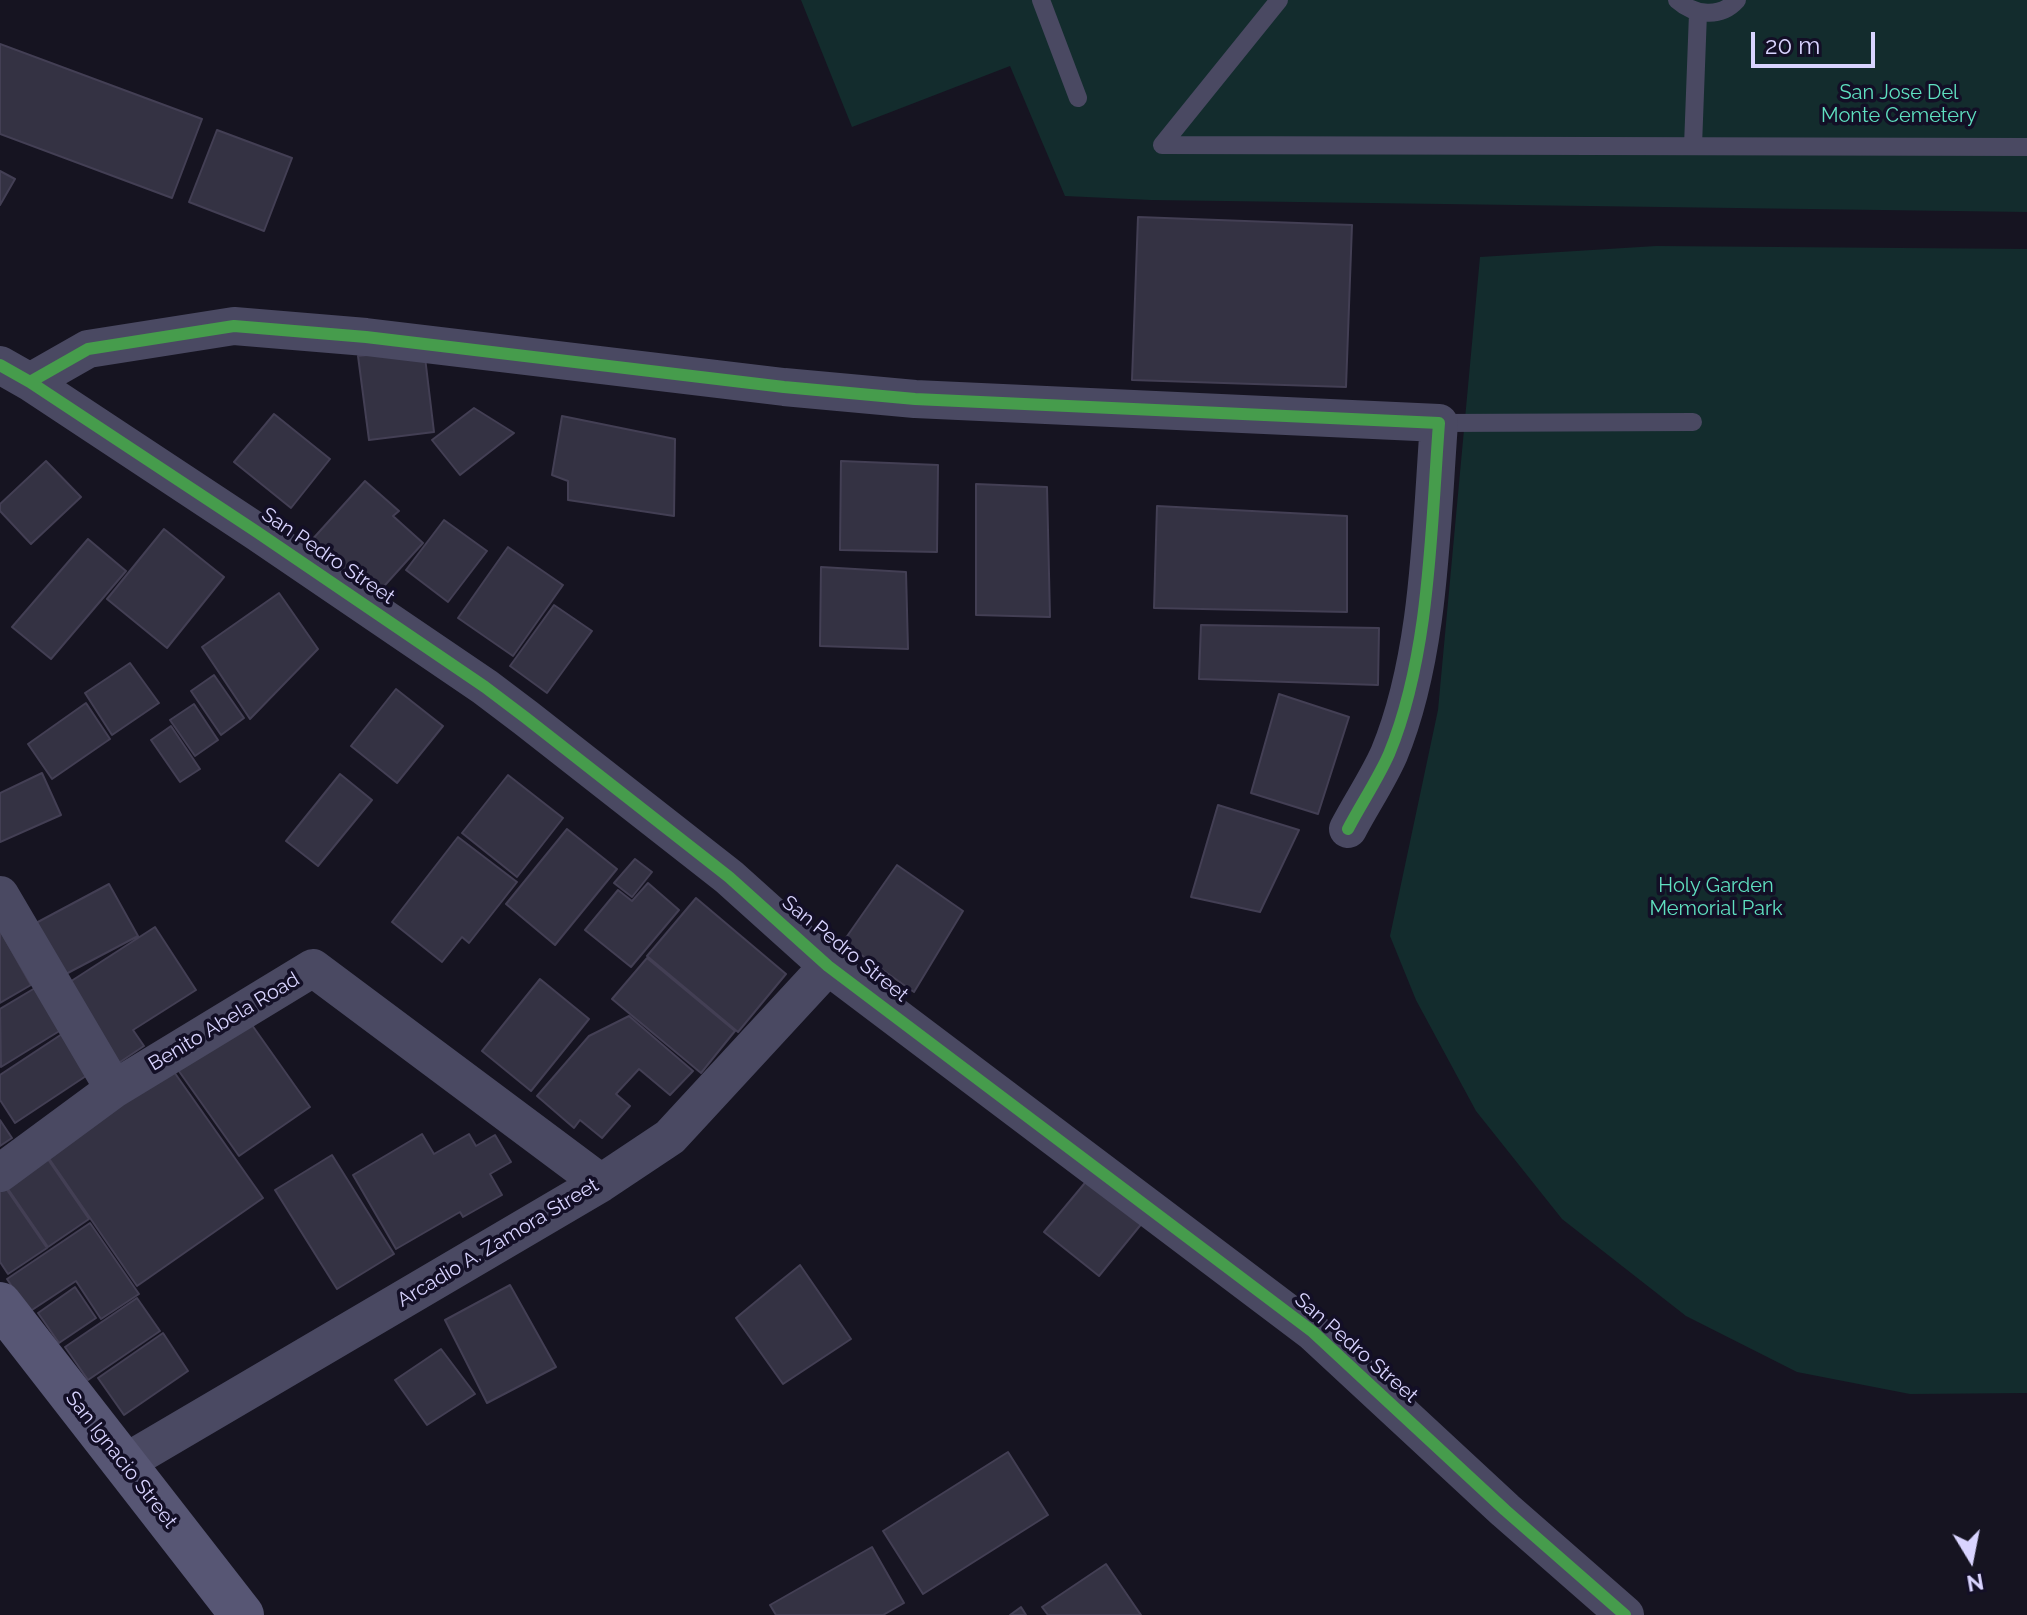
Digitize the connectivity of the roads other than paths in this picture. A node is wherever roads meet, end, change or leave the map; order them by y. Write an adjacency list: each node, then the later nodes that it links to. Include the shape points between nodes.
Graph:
1 (1041, 0): 6 (lane)
2 (1279, 0): 7 (lane, via 1162,145)
3 (1677, 0): 5 (lane)
4 (1737, 0): 5 (lane, via 1721,11)
5 (1698, 13): 7 (lane)
6 (1078, 98)
7 (1693, 146): 8 (lane)
8 (2027, 147)
9 (15, 374): 11 (street, via 88,349 234,326 915,399); 14 (street, San Pedro Street, via 485,687 729,877)
10 (1693, 422): 11 (lane)
11 (1439, 423): 12 (street, via 1427,582 1410,691 1389,754)
12 (1348, 829)
13 (0, 895): 15 (street)
14 (828, 966): 17 (street, Arcadio A. Zamora Street, via 670,1137); 21 (street, San Pedro Street, via 1313,1332)
15 (114, 1089): 16 (street, Benito Abela Road); 17 (street, Benito Abela Road, via 313,968)
16 (0, 1173)
17 (601, 1183): 19 (street, Arcadio A. Zamora Street)
18 (0, 1304): 19 (main road, San Ignacio Street)
19 (123, 1464): 20 (main road, San Ignacio Street)
20 (242, 1615)
21 (1625, 1615)

